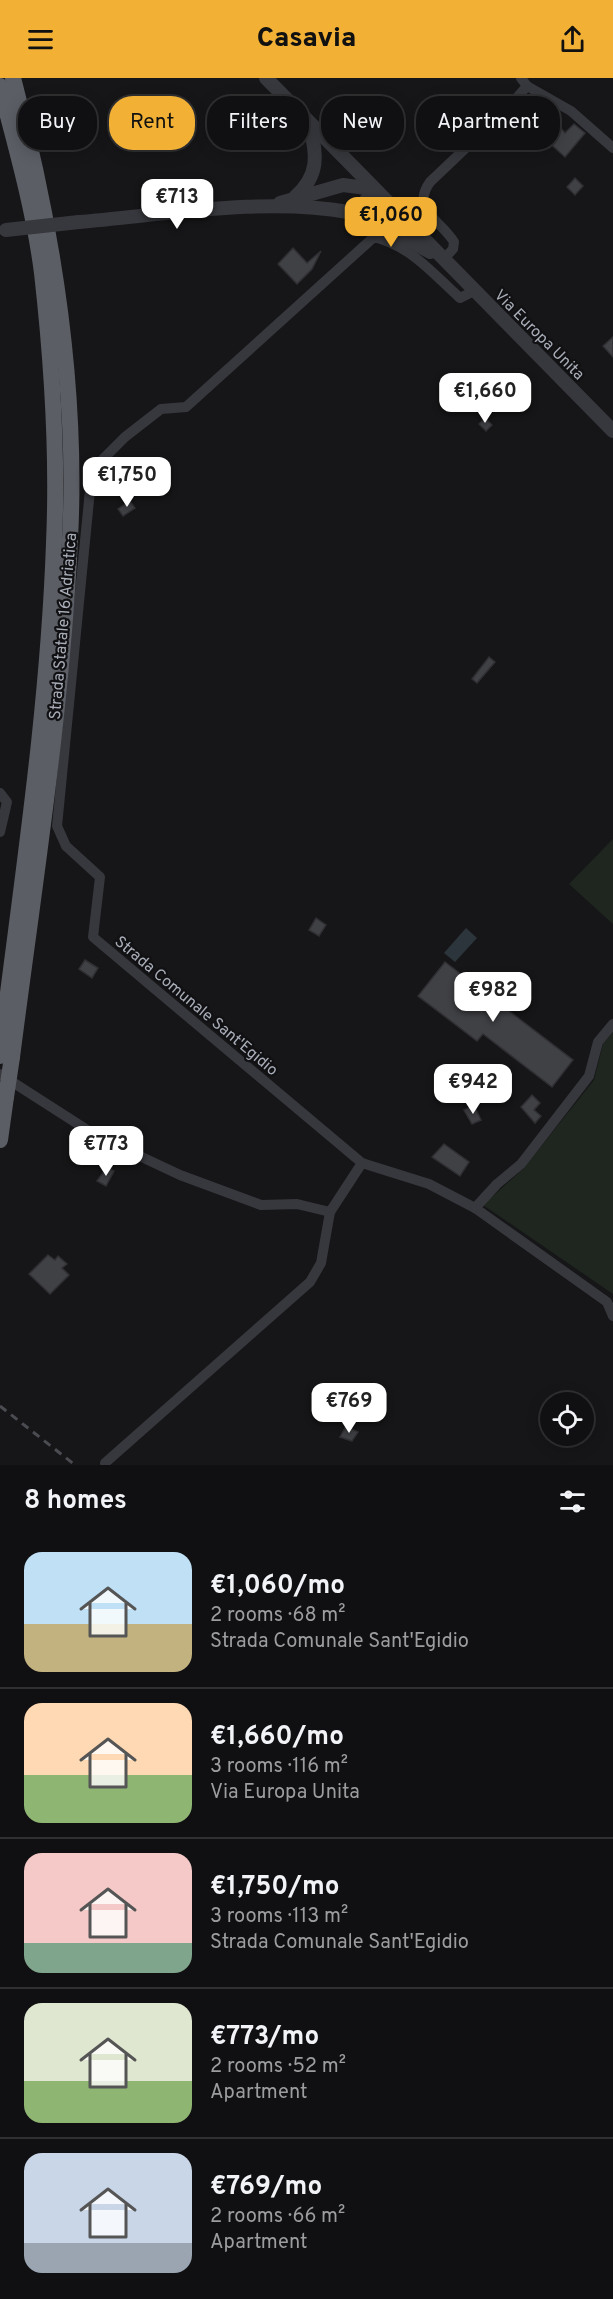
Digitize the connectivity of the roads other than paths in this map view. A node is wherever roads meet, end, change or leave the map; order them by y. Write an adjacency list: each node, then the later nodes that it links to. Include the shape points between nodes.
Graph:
1 (13, 78): 20 (highway, Strada Statale 16 Adriatica, via 36,166 55,265 70,422 71,537 63,645)
2 (266, 78): 5 (street, Via Europa Unita)
3 (525, 81): 8 (street, via 571,111); 14 (street, via 508,108 423,192 428,212 454,242)
4 (0, 86): 20 (highway, Strada Statale 16 Adriatica, via 41,271 54,423 55,540 49,644)
5 (284, 96)
6 (309, 122): 9 (street, Via Europa Unita)
7 (309, 125): 10 (street, via 317,160 310,179)
8 (613, 148)
9 (374, 189): 10 (street, via 343,185); 12 (street, via 362,206); 14 (street, Via Europa Unita)
10 (292, 199): 11 (street)
11 (273, 205): 12 (street); 13 (street, bridge)
12 (349, 212): 14 (street)
13 (3, 230)
14 (443, 260): 15 (street, Via Europa Unita)
15 (474, 291): 16 (street, Via Europa Unita); 23 (street, Strada Comunale Sant'Egidio, via 459,298 413,253 374,237 186,406 161,409 92,470 57,826 66,846 100,877 93,937)
16 (613, 431)
17 (0, 793): 18 (street, via 7,802)
18 (0, 832)
19 (613, 1024): 24 (street, via 598,1042 589,1076 521,1164)
20 (6, 1057): 22 (highway, Strada Statale 16 Adriatica, bridge)
21 (0, 1074): 25 (street, via 95,1135 180,1175 261,1205 297,1204)
22 (0, 1140)
23 (362, 1163): 24 (street, Strada Comunale Sant'Egidio, via 429,1184); 25 (street)
24 (475, 1208): 26 (street, Strada Comunale Sant'Egidio, via 607,1302)
25 (330, 1212): 27 (street, via 321,1263 310,1282)
26 (613, 1316)
27 (105, 1463)

